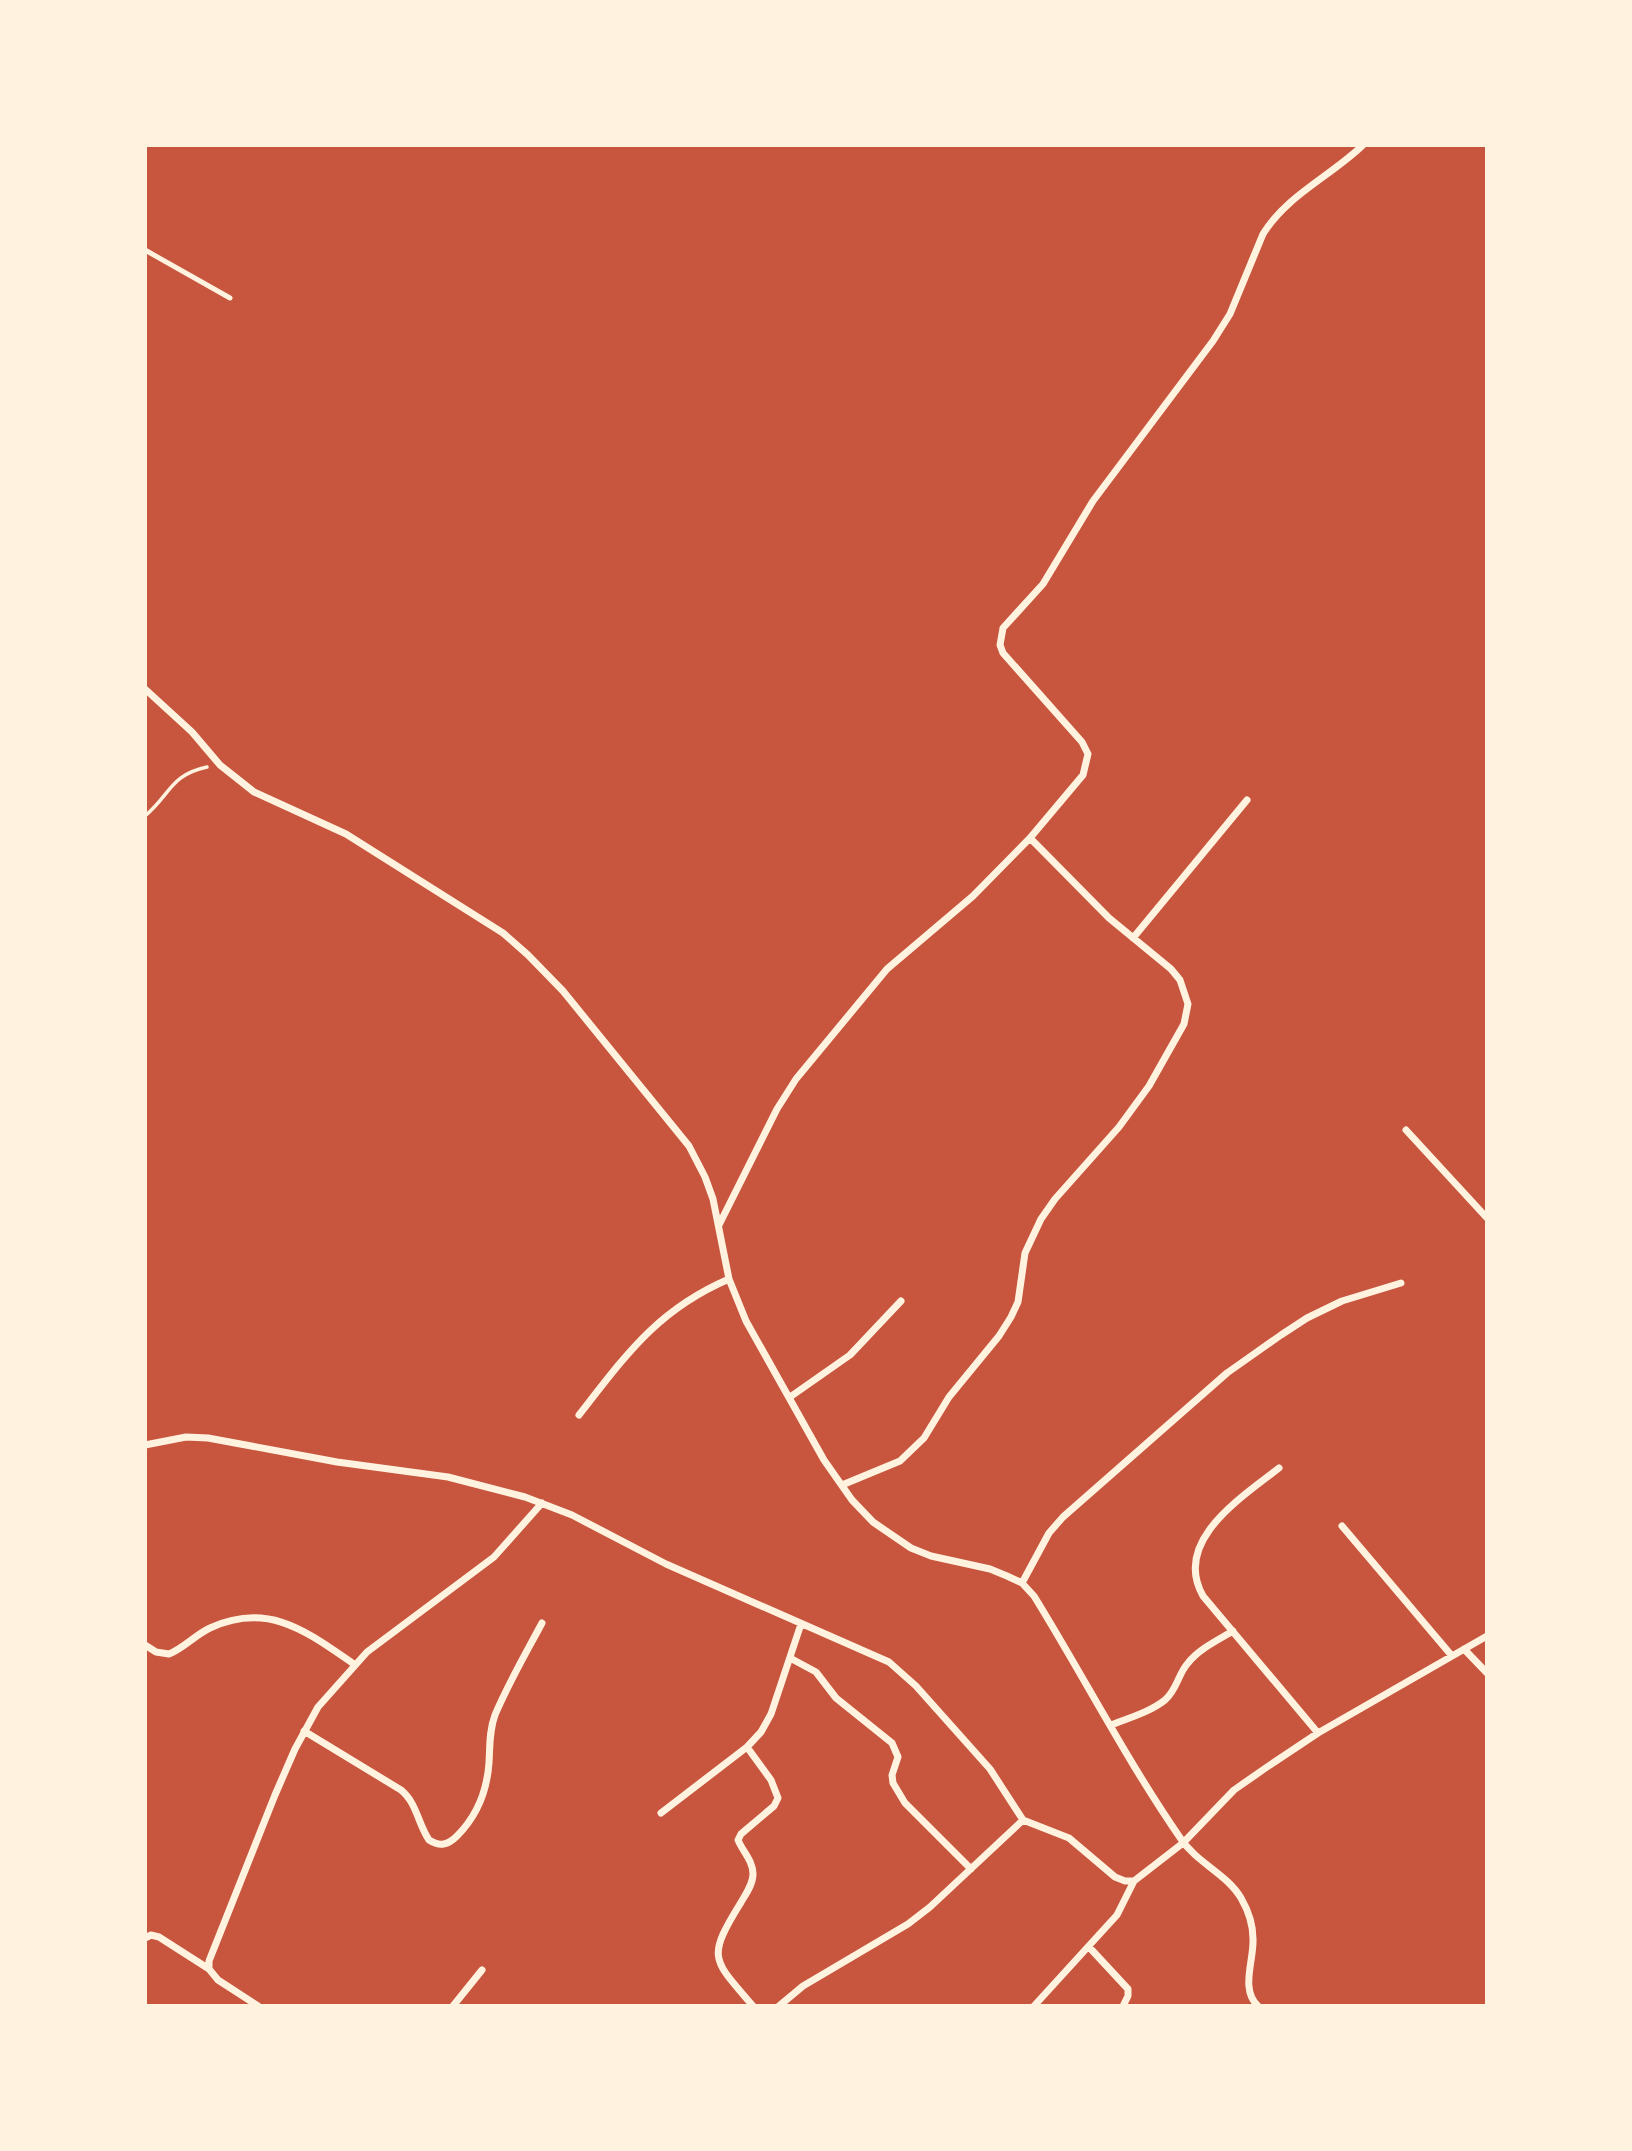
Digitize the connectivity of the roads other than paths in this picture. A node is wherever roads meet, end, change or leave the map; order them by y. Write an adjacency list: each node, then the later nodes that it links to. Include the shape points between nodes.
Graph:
1 (1363, 145): 6 (street, via 1270,222 1230,314 1213,341 1093,501 1043,584 1003,628 1003,653 1088,754 1083,775)
2 (145, 250): 3 (lane)
3 (230, 298)
4 (145, 689): 10 (street, via 220,765 254,792 373,850 503,933 528,956 563,991 689,1146 705,1177)
5 (1247, 800): 7 (street)
6 (1030, 838): 7 (street); 10 (street, via 973,896 887,969 796,1079)
7 (1133, 938): 18 (street, via 1180,980 1188,1004 1176,1041 1119,1127 1041,1219 1025,1253 1011,1317 949,1397 924,1438 900,1461)
8 (1406, 1130): 9 (street)
9 (1487, 1219)
10 (718, 1225): 11 (street)
11 (729, 1279): 14 (street, via 746,1321); 15 (street, via 693,1297 648,1330)
12 (1401, 1283): 21 (street, via 1342,1301 1307,1318 1227,1373 1063,1517 1048,1533)
13 (901, 1301): 14 (street, via 850,1355)
14 (790, 1397): 18 (street)
15 (579, 1415)
16 (145, 1446): 19 (street, via 186,1437 208,1438 448,1477)
17 (1279, 1468): 24 (street, via 1219,1518 1195,1556 1196,1584)
18 (842, 1485): 21 (street, via 873,1522 911,1548 990,1569)
19 (542, 1503): 23 (street); 30 (street, via 494,1557)
20 (1342, 1526): 28 (street)
21 (1022, 1583): 32 (street)
22 (542, 1623): 33 (street, via 495,1716 482,1799 464,1829 448,1844 429,1840 401,1790)
23 (801, 1624): 29 (street); 37 (street, via 880,1657 901,1671 990,1769)
24 (1233, 1631): 32 (street, via 1186,1664 1168,1698); 34 (street)
25 (1487, 1636): 27 (street)
26 (145, 1645): 30 (street, via 169,1654 213,1626 260,1617 294,1625)
27 (1464, 1649): 28 (street); 31 (street)
28 (1452, 1656): 34 (street)
29 (790, 1658): 35 (street, via 771,1714); 39 (street, via 816,1672 836,1698 892,1743 898,1757 892,1775 897,1791)
30 (354, 1664): 33 (street)
31 (1487, 1673)
32 (1111, 1725): 38 (street)
33 (304, 1731): 43 (street, via 212,1952)
34 (1318, 1733): 38 (street, via 1234,1790)
35 (747, 1747): 36 (street); 47 (street, via 778,1798 738,1840 751,1862 752,1882 721,1937 718,1959)
36 (661, 1814)
37 (1023, 1820): 39 (street); 40 (street, via 1069,1838 1115,1877)
38 (1183, 1843): 40 (street); 51 (street, via 1235,1888 1244,1903 1253,1940 1250,1992)
39 (971, 1869): 48 (street, via 908,1924 803,1986)
40 (1134, 1881): 42 (street, via 1117,1915)
41 (145, 1938): 43 (street, via 159,1937)
42 (1089, 1947): 49 (street); 50 (street, via 1128,1989)
43 (209, 1969): 45 (street)
44 (482, 1970): 46 (street)
45 (258, 2006)
46 (453, 2006)
47 (753, 2006)
48 (779, 2006)
49 (1034, 2006)
50 (1123, 2006)
51 (1258, 2006)

